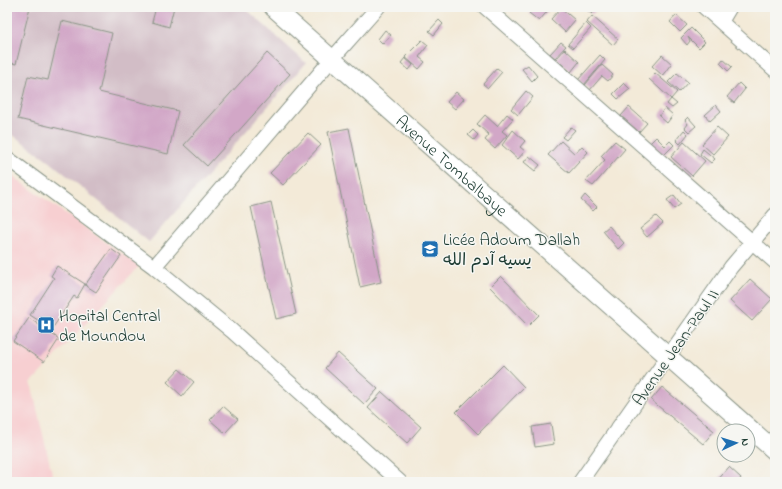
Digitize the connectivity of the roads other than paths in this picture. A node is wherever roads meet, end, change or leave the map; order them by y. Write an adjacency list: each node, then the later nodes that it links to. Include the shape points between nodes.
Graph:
1 (273, 7): 7 (main road, Avenue Tombalbaye)
2 (378, 7): 7 (street)
3 (485, 7): 11 (street)
4 (704, 7): 6 (street)
5 (730, 7): 6 (street)
6 (721, 22): 8 (street)
7 (332, 59): 13 (street); 14 (main road, Avenue Tombalbaye)
8 (775, 70)
9 (7, 158): 13 (street)
10 (775, 215): 11 (street, Avenue Jean-Paul II)
11 (752, 241): 12 (street); 14 (street, Avenue Jean-Paul II)
12 (775, 262)
13 (154, 267): 16 (street, via 232,331)
14 (668, 356): 15 (main road, Avenue Tombalbaye); 17 (street, Avenue Jean-Paul II)
15 (775, 451)
16 (400, 482)
17 (580, 482)

